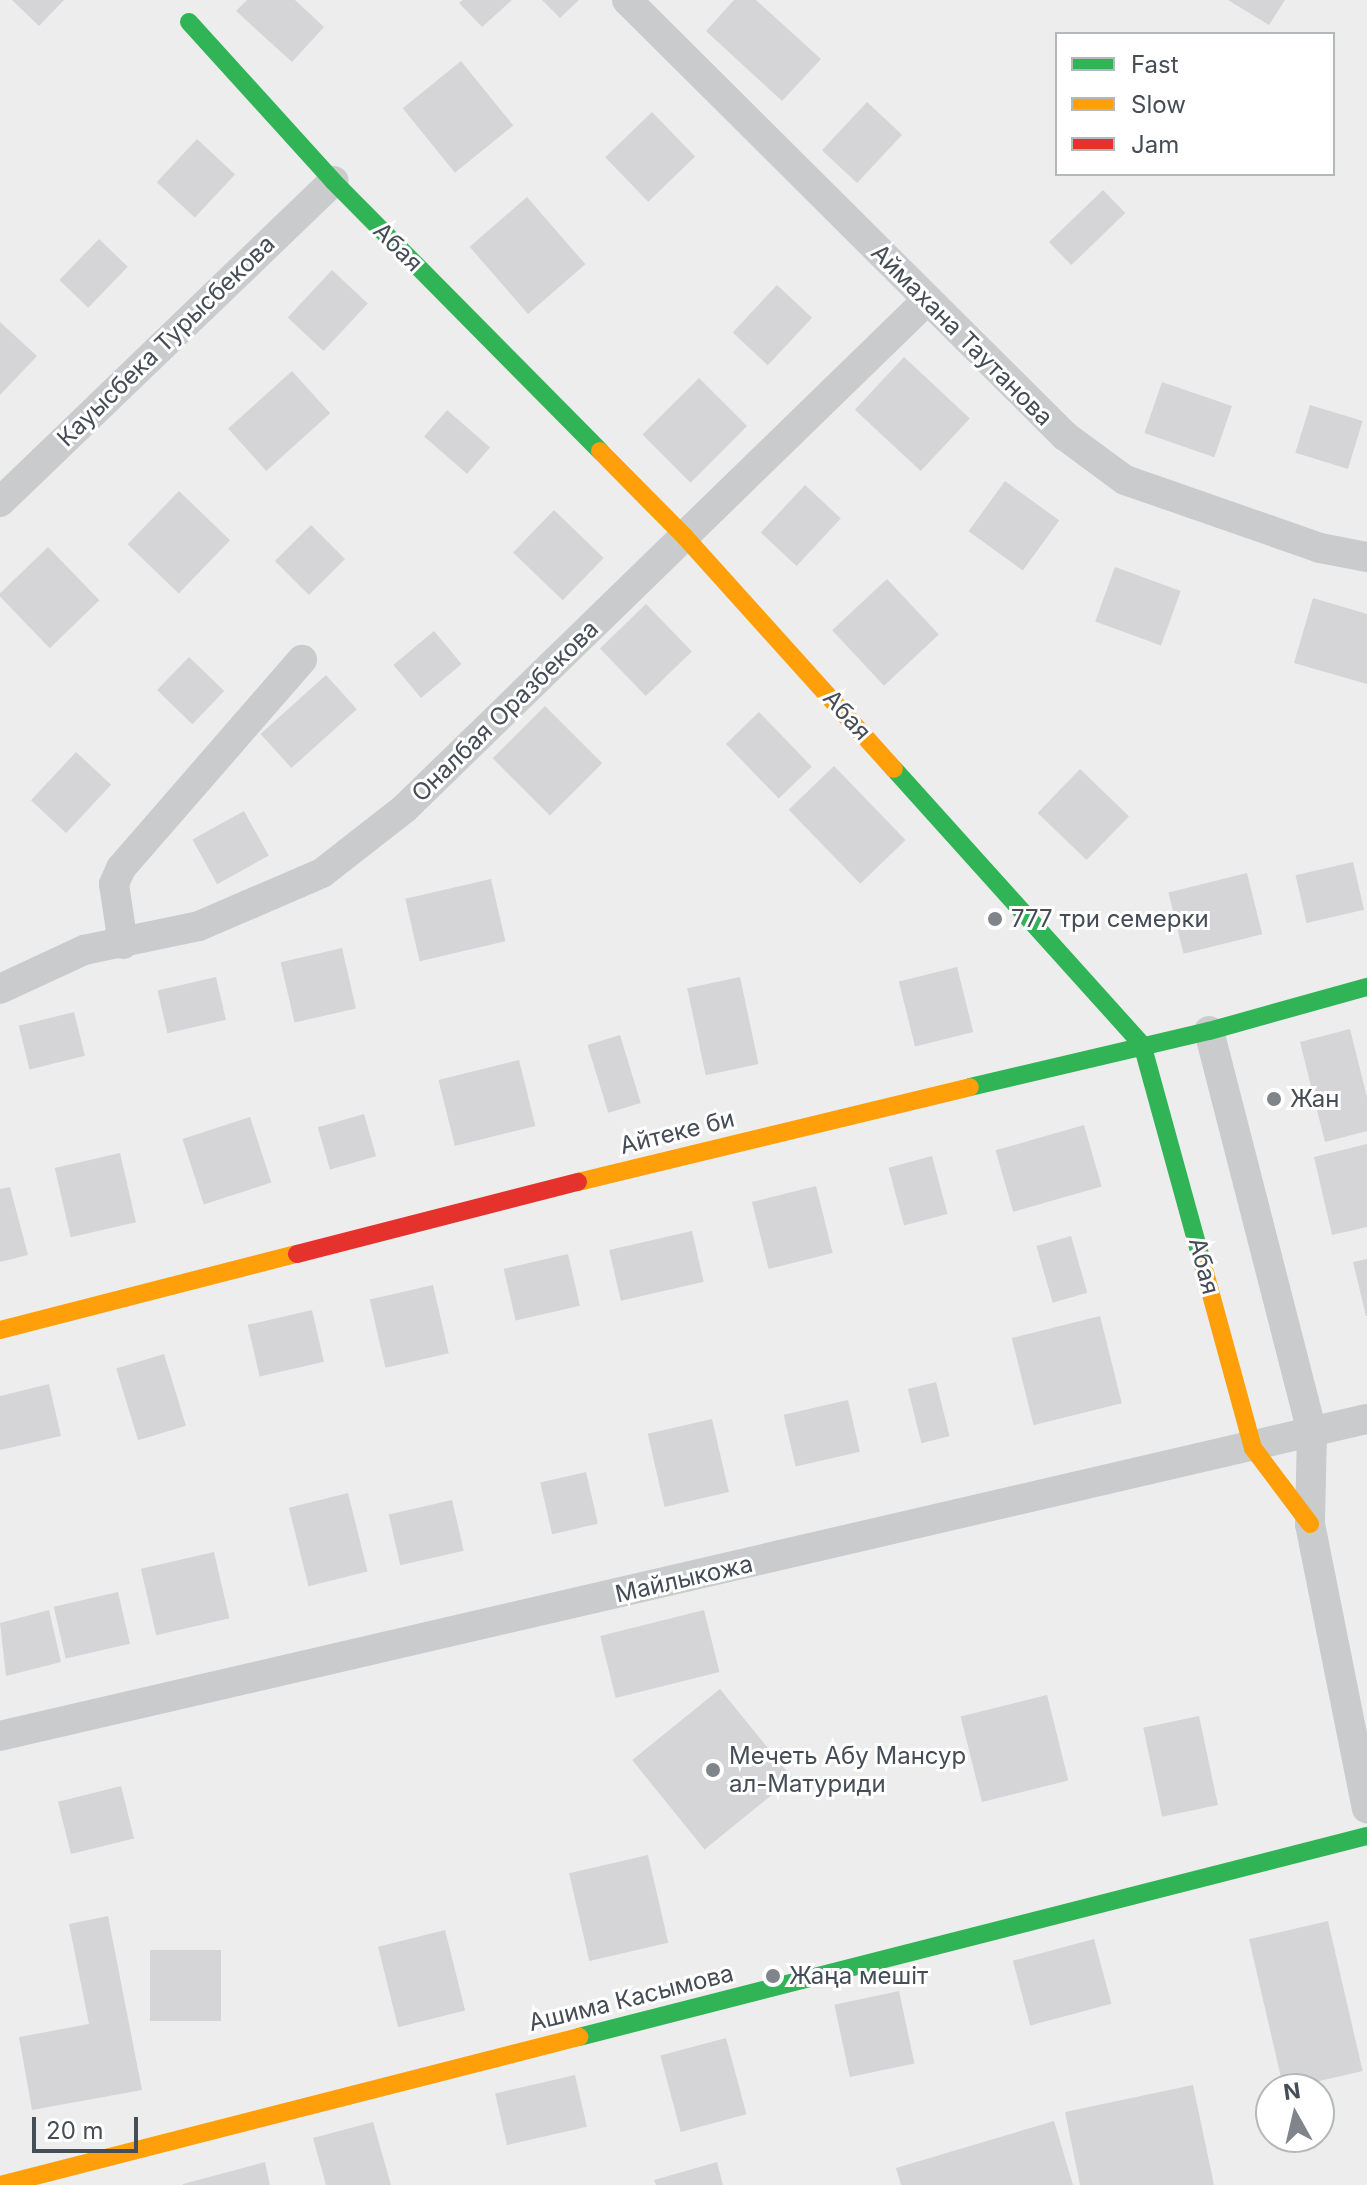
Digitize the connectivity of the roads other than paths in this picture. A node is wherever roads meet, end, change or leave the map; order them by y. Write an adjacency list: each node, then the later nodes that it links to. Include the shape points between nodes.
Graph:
1 (627, 0): 4 (street, Аймахана Таутанова)
2 (189, 22): 3 (street, Абая)
3 (333, 181): 5 (street, Кауысбека Турысбекова); 6 (street, Абая)
4 (927, 300): 6 (street, Оналбая Оразбекова); 7 (street, Аймахана Таутанова, via 1065,436 1125,480 1320,548)
5 (0, 502)
6 (685, 537): 9 (street, Оналбая Оразбекова, via 404,809 322,873 199,926); 13 (street, Абая)
7 (1367, 557)
8 (302, 660): 9 (street, via 121,868 114,884)
9 (123, 944): 11 (street, Оналбая Оразбекова, via 84,950)
10 (1367, 987): 12 (street, Айтеке би)
11 (0, 989)
12 (1209, 1031): 13 (street, Айтеке би); 16 (street, Абая)
13 (1142, 1044): 14 (street, Айтеке би, via 713,1147); 17 (street, Абая)
14 (0, 1330)
15 (1367, 1419): 16 (street, Майлыкожа)
16 (1312, 1433): 17 (street, Майлыкожа); 18 (street, Абая)
17 (1253, 1448): 18 (street, Абая); 19 (street, Майлыкожа)
18 (1310, 1524): 20 (street, Абая)
19 (0, 1736)
20 (1367, 1808)
21 (1367, 1836): 22 (street, Ашима Касымова)
22 (0, 2185)

